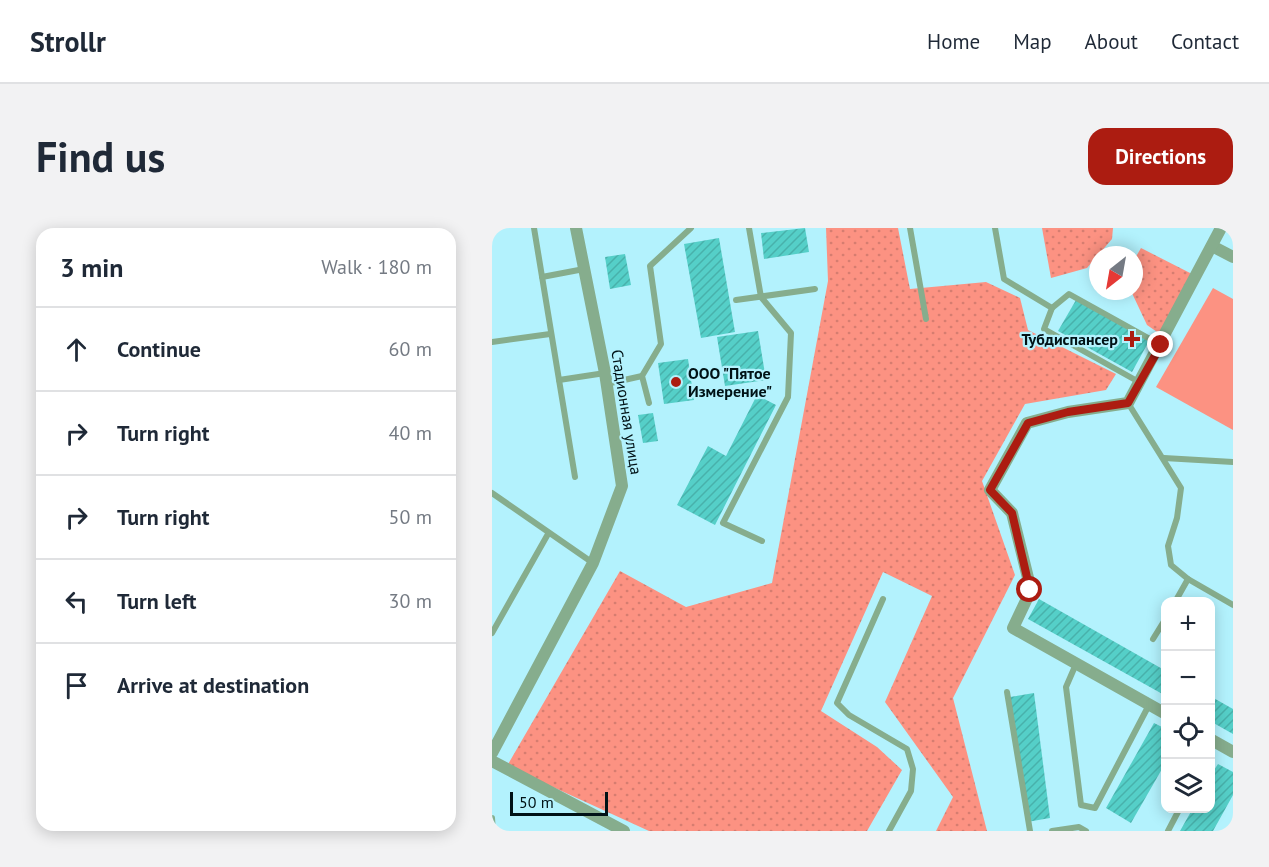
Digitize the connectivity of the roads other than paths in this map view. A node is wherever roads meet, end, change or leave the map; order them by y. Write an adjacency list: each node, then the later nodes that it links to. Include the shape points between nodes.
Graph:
1 (534, 228): 11 (lane)
2 (576, 228): 10 (street, Стадионная улица)
3 (691, 228): 20 (lane, via 650,266 661,344)
4 (749, 228): 13 (lane)
5 (910, 228): 16 (lane)
6 (995, 228): 15 (lane, via 1004,279)
7 (1221, 228): 8 (street)
8 (1212, 246): 9 (street); 19 (street)
9 (1233, 257)
10 (585, 269): 11 (lane); 21 (street, Стадионная улица)
11 (542, 277): 17 (lane)
12 (815, 289): 13 (lane)
13 (761, 297): 14 (lane); 31 (lane, via 791,333 788,397 723,523)
14 (736, 300)
15 (1052, 308): 19 (lane, via 1069,294); 23 (lane, via 1044,329)
16 (926, 319)
17 (550, 334): 18 (lane); 22 (lane)
18 (492, 342)
19 (1161, 345): 23 (street)
20 (642, 376): 21 (lane); 24 (lane)
21 (605, 379): 22 (lane); 32 (street, Стадионная улица, via 622,486)
22 (559, 380): 28 (lane)
23 (1140, 382): 25 (street)
24 (649, 403)
25 (1128, 403): 26 (lane); 40 (street, via 1028,423 990,490 1012,513 1030,590 1013,628)
26 (1164, 458): 27 (lane); 33 (lane, via 1181,488 1168,546 1171,565)
27 (1233, 462)
28 (575, 477)
29 (492, 493): 30 (lane)
30 (548, 534): 32 (lane); 38 (lane)
31 (762, 542)
32 (593, 564): 46 (street, Стадионная улица)
33 (1188, 579): 34 (lane); 36 (lane)
34 (1178, 597)
35 (883, 599): 52 (lane, via 837,703 849,715 906,749 913,769 911,791)
36 (1233, 605)
37 (1161, 627): 39 (lane)
38 (492, 633)
39 (1154, 639)
40 (1076, 663): 42 (street); 42 (lane, via 1066,687 1081,805 1095,808)
41 (1007, 692): 53 (lane)
42 (1149, 704): 43 (street)
43 (1161, 711)
44 (1215, 745): 45 (street)
45 (1233, 752)
46 (492, 753)
47 (492, 761): 51 (street)
48 (1177, 813): 56 (lane)
49 (492, 818): 50 (lane)
50 (493, 831)
51 (624, 831)
52 (889, 831)
53 (1030, 831)
54 (1052, 831): 55 (lane, via 1079,827)
55 (1086, 831)
56 (1168, 831)

